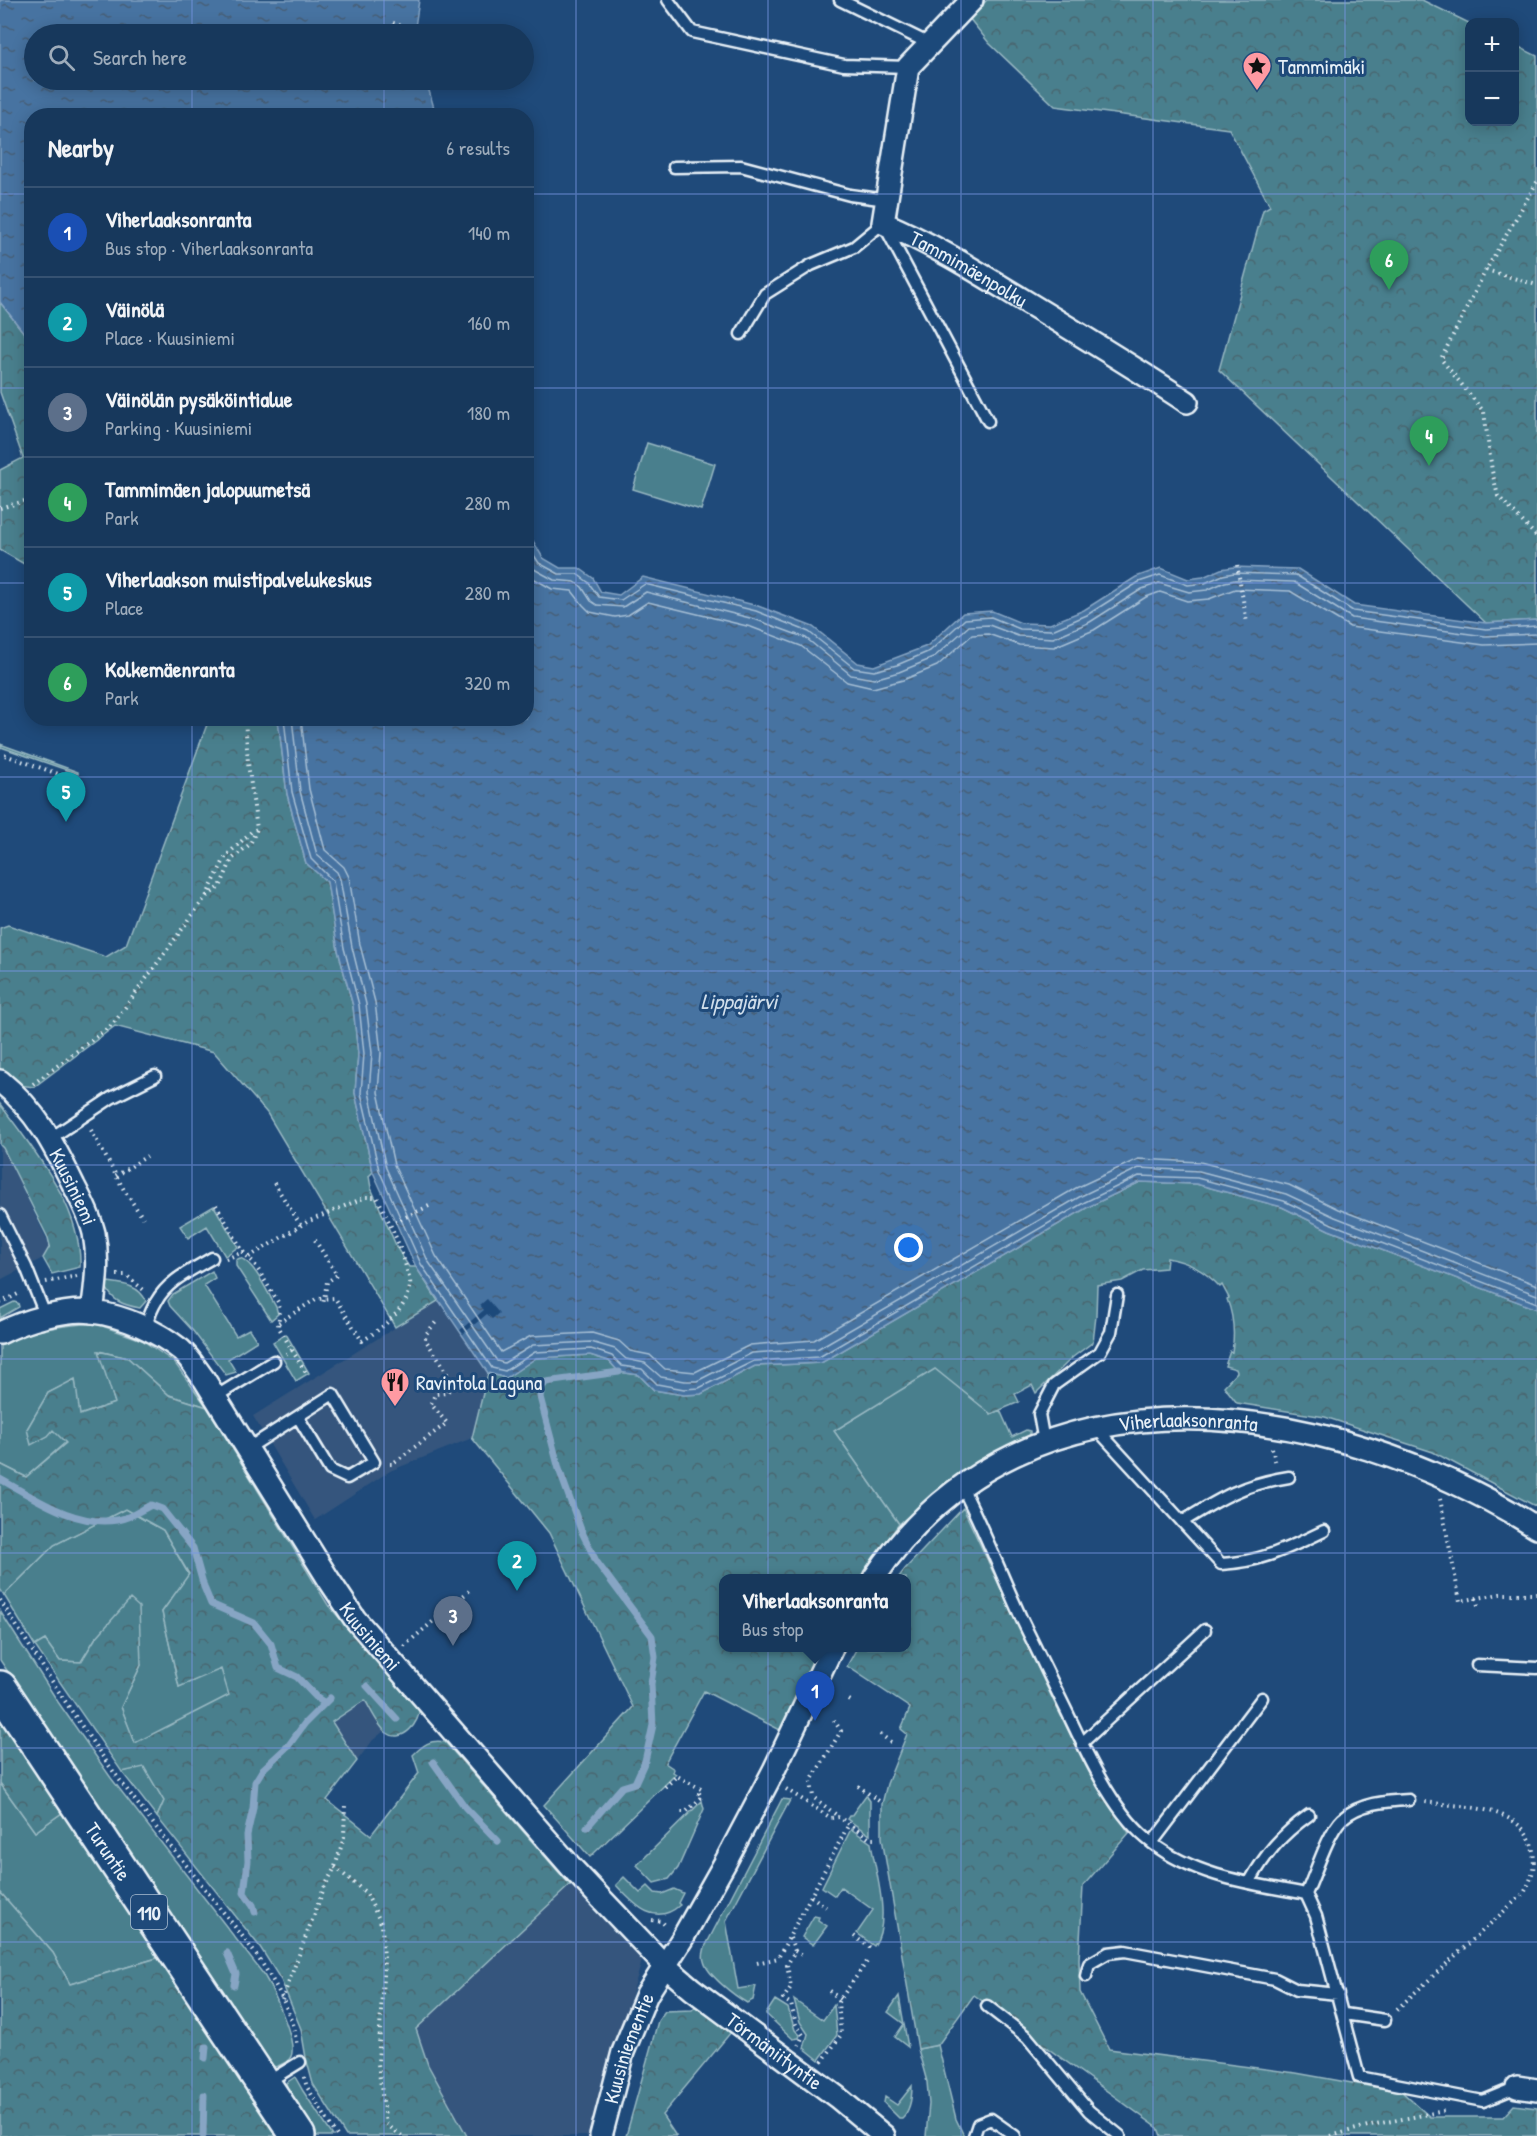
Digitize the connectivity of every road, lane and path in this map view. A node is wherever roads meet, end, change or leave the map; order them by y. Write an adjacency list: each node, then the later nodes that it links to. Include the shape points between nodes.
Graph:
1 (668, 0): 5 (lane, via 692,32 844,65)
2 (840, 0): 4 (lane)
3 (972, 0): 4 (street)
4 (930, 44): 5 (street)
5 (908, 68): 8 (street, Tammimäenpolku)
6 (674, 167): 8 (lane, via 741,166 849,195)
7 (1537, 182): 10 (path)
8 (887, 200): 9 (street, Tammimäenpolku)
9 (883, 223): 12 (lane, via 854,247 811,265 765,294); 13 (street, Tammimäenpolku, via 963,263); 14 (lane)
10 (1486, 270): 11 (path); 17 (path, via 1441,359 1484,412 1498,496)
11 (1537, 285)
12 (741, 334)
13 (1187, 402)
14 (988, 422)
15 (24, 501): 16 (path)
16 (0, 508)
17 (1537, 537)
18 (1237, 565): 19 (path)
19 (1247, 623)
20 (246, 726): 23 (path)
21 (5, 755): 22 (path)
22 (75, 780)
23 (257, 829): 24 (path, via 226,856); 24 (path, via 250,844 232,859 220,887)
24 (204, 898): 27 (path, via 113,1024)
25 (155, 1076): 28 (lane)
26 (0, 1082): 29 (street, Kuusiniemi)
27 (30, 1086)
28 (83, 1116): 29 (lane); 31 (path)
29 (51, 1138): 46 (street, Kuusiniemi, via 93,1231 97,1273)
30 (147, 1156): 31 (path)
31 (116, 1176): 36 (path)
32 (274, 1183): 38 (path)
33 (216, 1205): 40 (path)
34 (429, 1206): 37 (path)
35 (0, 1215): 47 (lane)
36 (143, 1218)
37 (395, 1222)
38 (301, 1226): 41 (path); 44 (path, via 366,1197 377,1197 402,1249 411,1285 387,1323 362,1341 335,1298)
39 (315, 1240): 44 (path, via 337,1275 327,1282)
40 (244, 1253): 41 (path); 42 (path, via 218,1262)
41 (249, 1257): 49 (path, via 278,1302)
42 (212, 1258): 50 (lane, via 164,1290)
43 (1117, 1295): 58 (lane, via 1110,1332 1100,1352 1054,1385 1049,1395 1040,1414)
44 (324, 1298): 45 (path); 49 (path)
45 (323, 1305)
46 (92, 1312): 47 (street, Kuusiniemi); 50 (street, Kuusiniemi)
47 (46, 1317): 51 (street, Kuusiniemi)
48 (435, 1322): 61 (path, via 425,1339 439,1358 450,1389 435,1394 431,1404 447,1423 393,1464)
49 (278, 1323): 52 (path)
50 (145, 1328): 55 (street, Kuusiniemi, via 182,1352)
51 (0, 1333)
52 (292, 1350): 53 (path); 54 (path)
53 (274, 1361): 55 (lane)
54 (306, 1373)
55 (215, 1396): 60 (street, Kuusiniemi)
56 (298, 1417): 60 (lane); 61 (lane, via 330,1470 347,1478); 61 (lane, via 333,1394)
57 (1095, 1428): 58 (street, Viherlaaksonranta); 66 (lane); 67 (street, Viherlaaksonranta, via 1163,1418 1272,1425 1388,1456 1453,1481)
58 (1044, 1442): 64 (street, Viherlaaksonranta, via 996,1464)
59 (1271, 1446): 62 (path)
60 (247, 1449): 114 (street, Kuusiniemi, via 355,1619 572,1868)
61 (374, 1462)
62 (1276, 1463)
63 (1289, 1477): 66 (lane, via 1262,1481 1229,1493)
64 (962, 1486): 69 (street, Viherlaaksonranta, via 898,1546); 87 (lane)
65 (1438, 1490): 72 (path, via 1460,1601)
66 (1182, 1522): 68 (lane, via 1221,1564 1270,1556)
67 (1537, 1528)
68 (1324, 1531)
69 (877, 1574)
70 (470, 1591): 76 (path)
71 (1537, 1594): 72 (path)
72 (1476, 1598): 74 (path)
73 (0, 1600): 119 (path, via 116,1774 255,1953)
74 (1479, 1609)
75 (1205, 1630): 87 (lane)
76 (401, 1648)
77 (830, 1652): 114 (street, via 774,1770)
78 (1477, 1665): 79 (lane)
79 (1537, 1668)
80 (0, 1688): 126 (main road, Turuntie / 110)
81 (1262, 1698): 101 (lane)
82 (849, 1700): 83 (path)
83 (855, 1704)
84 (834, 1720): 98 (path, via 841,1731 811,1781 813,1797)
85 (880, 1734): 86 (path)
86 (892, 1743)
87 (1082, 1743): 101 (lane, via 1132,1825)
88 (858, 1786): 94 (path)
89 (665, 1787): 96 (path, via 677,1776 701,1789 702,1797 686,1812)
90 (783, 1787): 98 (path, via 831,1818)
91 (702, 1788): 92 (path, via 699,1793)
92 (705, 1798)
93 (1409, 1800): 104 (lane, via 1390,1800 1343,1817); 122 (path, via 1496,1812 1518,1823 1527,1833 1536,1863 1524,1893)
94 (879, 1801)
95 (345, 1805): 102 (path, via 344,1837)
96 (679, 1812)
97 (1308, 1815): 103 (lane, via 1265,1855)
98 (839, 1817): 99 (path)
99 (849, 1824): 100 (path, via 870,1839); 105 (path)
100 (878, 1839)
101 (1152, 1843): 103 (lane, via 1184,1863)
102 (335, 1868): 119 (path); 131 (path, via 366,1893 382,1925 384,1960 378,2064 386,2124)
103 (1249, 1883): 104 (lane)
104 (1306, 1894): 117 (lane)
105 (811, 1896): 106 (path); 108 (path)
106 (826, 1907)
107 (854, 1936): 109 (path)
108 (790, 1937): 110 (path); 113 (path, via 778,1958)
109 (872, 1949)
110 (795, 1951): 111 (path); 123 (path, via 787,1965 791,1987 783,1999 790,2004 803,2035)
111 (805, 1957)
112 (869, 1959): 118 (path)
113 (757, 1963)
114 (665, 1966): 132 (street, Kuusiniementie, via 635,2020); 133 (street, Törmäniityntie)
115 (1086, 1976): 117 (lane, via 1089,1964 1108,1953 1125,1951 1275,1979 1297,1990)
116 (829, 1990): 118 (path)
117 (1338, 1994): 121 (lane)
118 (842, 2000): 125 (path, via 838,2002 841,2035)
119 (282, 2001): 124 (path, via 295,2030)
120 (987, 2006): 136 (lane, via 1027,2037 1089,2111)
121 (1344, 2014): 122 (lane); 128 (lane, via 1359,2077)
122 (1385, 2020)
123 (798, 2046)
124 (300, 2062): 126 (lane); 130 (path, via 307,2087)
125 (820, 2064)
126 (263, 2085): 129 (main road, Turuntie / 110)
127 (1527, 2089): 128 (lane)
128 (1483, 2101): 137 (path)
129 (298, 2136)
130 (337, 2136)
131 (402, 2136)
132 (601, 2136)
133 (885, 2136)
134 (974, 2136): 135 (lane, via 978,2124 991,2119)
135 (1015, 2136)
136 (1120, 2136)
137 (1331, 2136)

